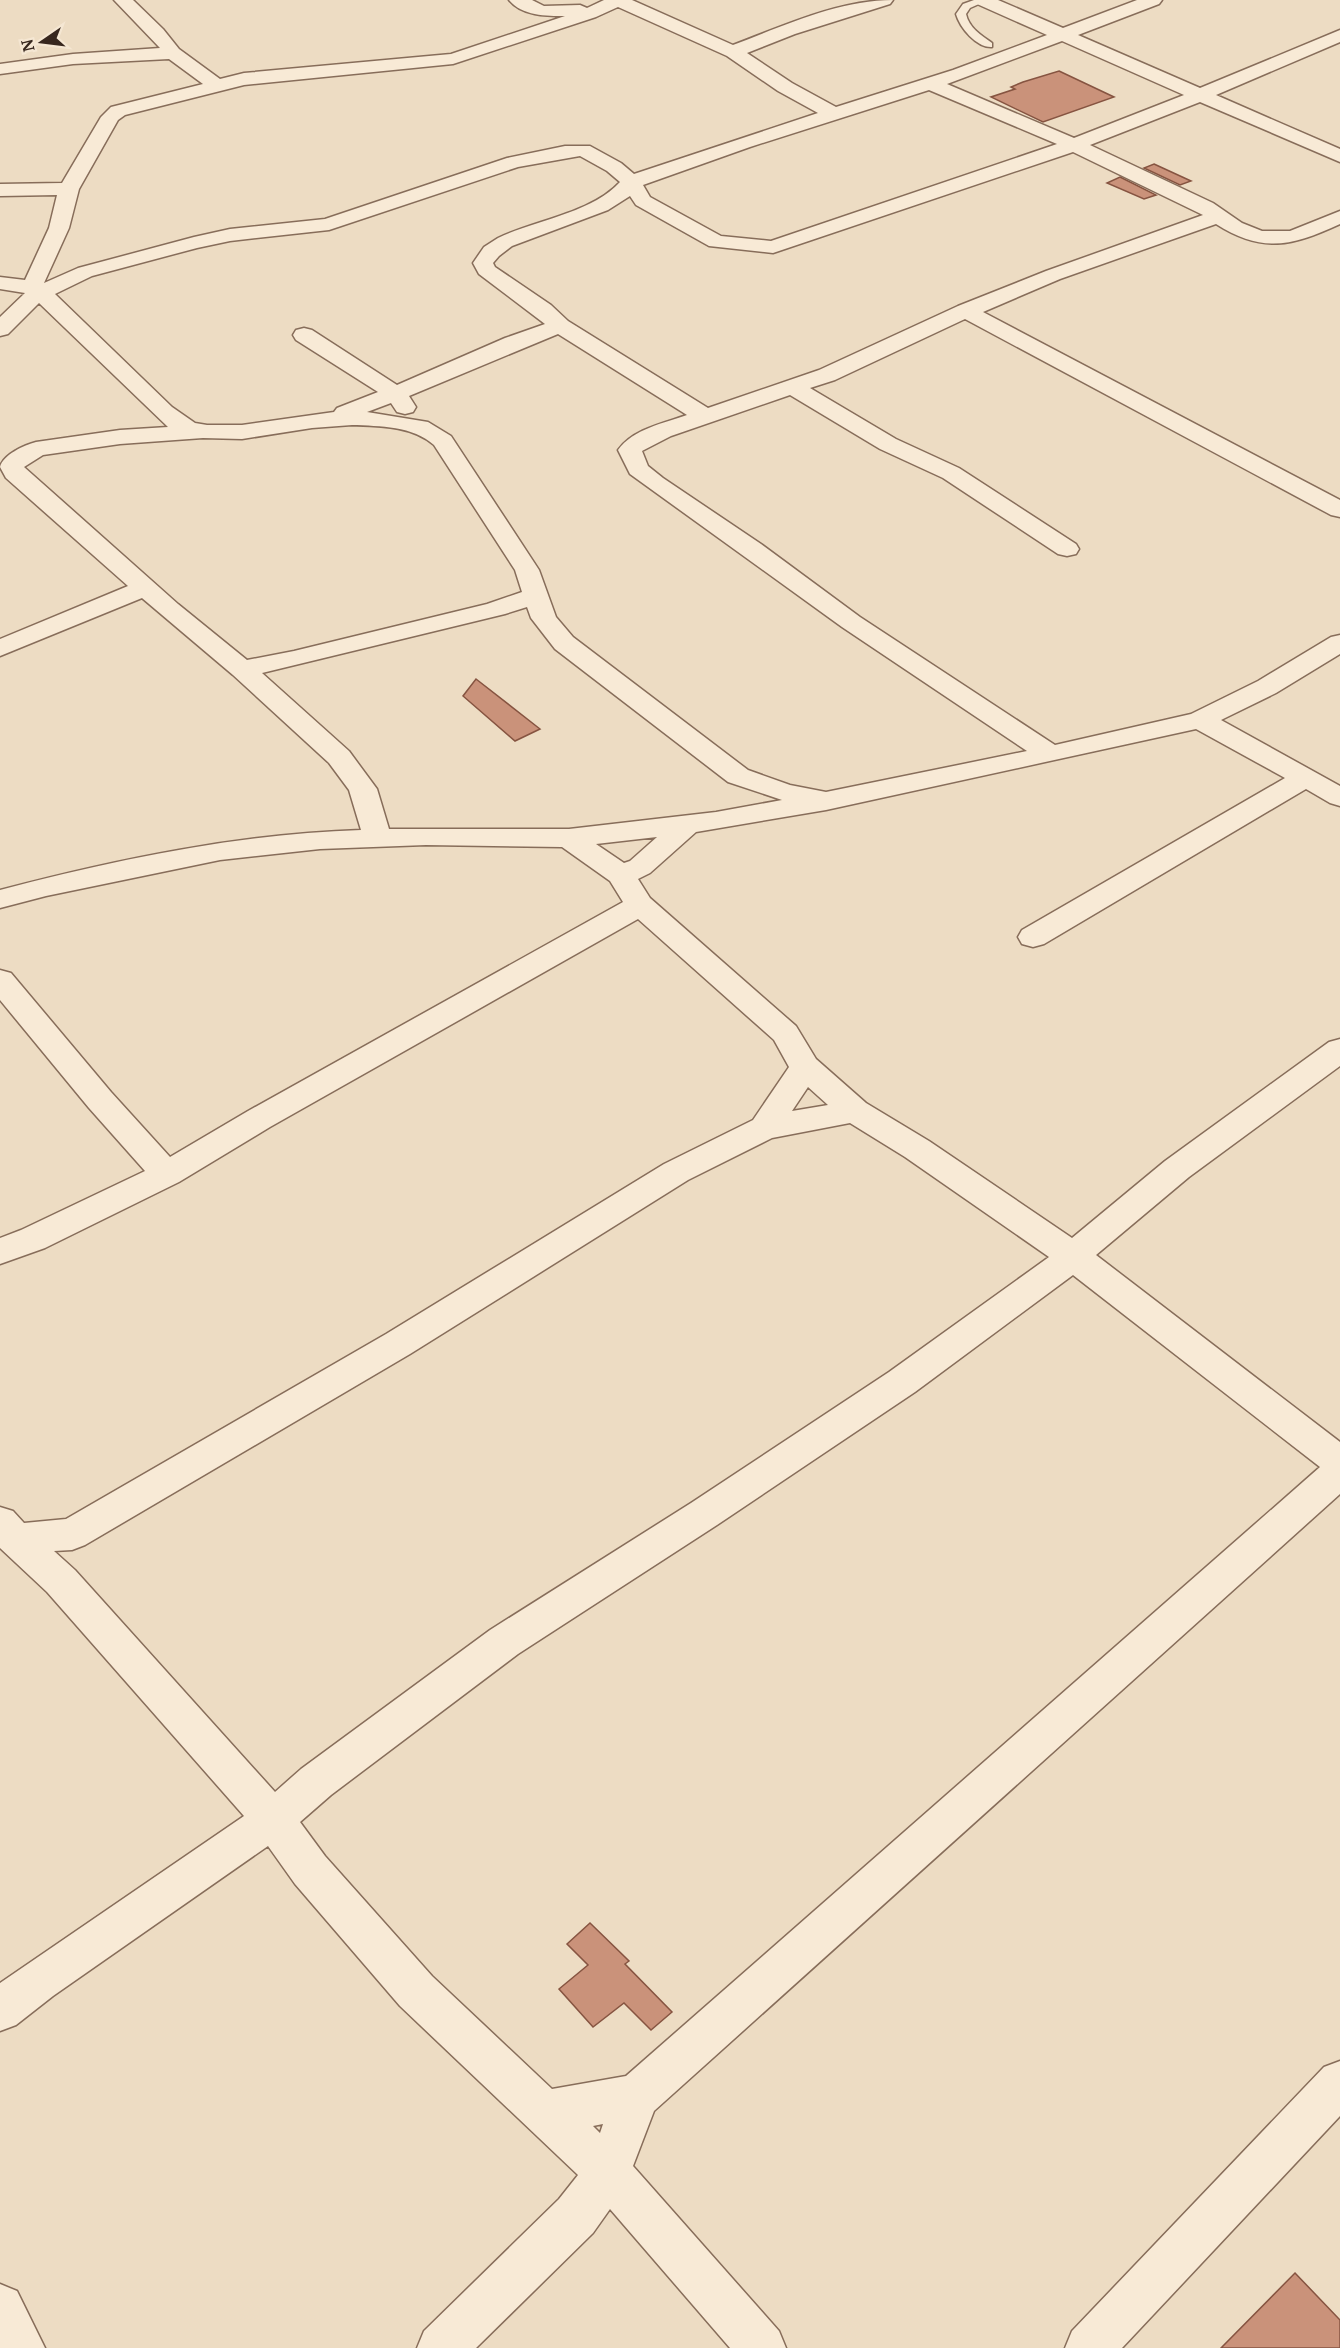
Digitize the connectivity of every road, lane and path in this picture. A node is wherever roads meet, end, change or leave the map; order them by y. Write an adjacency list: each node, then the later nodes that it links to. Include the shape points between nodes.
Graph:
1 (123, 0): 11 (street)
2 (518, 0): 6 (street)
3 (884, 0): 10 (street)
4 (983, 0): 8 (street); 9 (lane, via 966,6 960,14 967,28)
5 (1153, 0): 8 (street)
6 (541, 20): 10 (street, via 600,8 618,0); 14 (street, via 453,59)
7 (1340, 34): 15 (street)
8 (1062, 35): 13 (street); 15 (street)
9 (988, 45)
10 (733, 52): 16 (street)
11 (173, 53): 12 (street, via 73,59); 14 (street)
12 (0, 69)
13 (930, 83): 16 (street); 17 (street)
14 (216, 84): 20 (street, via 134,106 110,117)
15 (1200, 95): 17 (street); 18 (street)
16 (835, 114): 19 (street)
17 (1074, 145): 19 (street, via 773,247 716,242 643,201); 22 (street, via 1206,207)
18 (1340, 156)
19 (631, 182): 24 (street, via 615,167 583,150 565,152 514,162 329,224 230,235); 27 (street, via 614,199 507,240 486,255 486,270)
20 (69, 189): 21 (street); 24 (street)
21 (0, 190)
22 (1217, 217): 23 (street, via 1252,234 1281,239); 26 (street, via 1053,275)
23 (1340, 217)
24 (38, 282): 25 (street); 28 (street, via 28,300); 35 (street, via 164,412 177,423)
25 (0, 283)
26 (966, 311): 30 (street, via 827,375); 36 (street)
27 (561, 326): 31 (street); 32 (street)
28 (0, 329)
29 (304, 335): 31 (street)
30 (792, 387): 32 (street); 37 (street, via 888,444 951,473)
31 (396, 394): 33 (street); 34 (street, via 406,409)
32 (705, 416): 46 (street, via 637,443 630,450 638,469 851,622)
33 (329, 419): 34 (street); 35 (street, via 248,430)
34 (409, 424): 39 (street, via 428,429 443,441 527,570)
35 (202, 431): 38 (street, via 36,448 11,465 14,473)
36 (1340, 510)
37 (1067, 549)
38 (145, 588): 43 (street); 44 (street)
39 (537, 595): 40 (street); 41 (street)
40 (496, 609): 41 (street); 44 (street)
41 (551, 628): 47 (street, via 564,643)
42 (1340, 644): 45 (street)
43 (0, 648)
44 (242, 669): 53 (street, via 339,757 363,789)
45 (1200, 720): 46 (street); 48 (street)
46 (1051, 754): 50 (street)
47 (738, 776): 50 (street, via 783,792); 51 (street)
48 (1305, 778): 49 (street); 60 (street)
49 (1340, 797)
50 (826, 801): 51 (street)
51 (716, 820): 52 (street)
52 (688, 824): 54 (street); 55 (street, via 640,867)
53 (378, 838): 54 (street); 57 (street, via 220,851)
54 (569, 838): 55 (street)
55 (621, 875): 59 (street)
56 (0, 879): 57 (street)
57 (46, 887): 58 (street)
58 (0, 899)
59 (640, 905): 63 (street, via 784,1033); 66 (street)
60 (1033, 937)
61 (0, 981): 66 (street)
62 (1340, 1050): 68 (street, via 1176,1168)
63 (805, 1067): 64 (street); 65 (street)
64 (855, 1112): 65 (street); 68 (street)
65 (764, 1128): 72 (street, via 675,1172 398,1344)
66 (167, 1174): 67 (street)
67 (0, 1251)
68 (1072, 1255): 69 (street); 74 (street, via 1050,1275 892,1388 504,1642 316,1782)
69 (1340, 1462)
70 (1340, 1472): 77 (street)
71 (7, 1530): 72 (street); 73 (street)
72 (72, 1534): 73 (street)
73 (61, 1581): 74 (street)
74 (273, 1819): 75 (street); 78 (street, via 310,1870 416,1991)
75 (0, 2010)
76 (1340, 2083): 84 (street)
77 (637, 2096): 78 (street); 79 (street)
78 (543, 2113): 79 (street)
79 (608, 2172): 82 (street, via 576,2216); 83 (street)
80 (0, 2308): 81 (street)
81 (21, 2348)
82 (441, 2348)
83 (762, 2348)
84 (1089, 2348)

